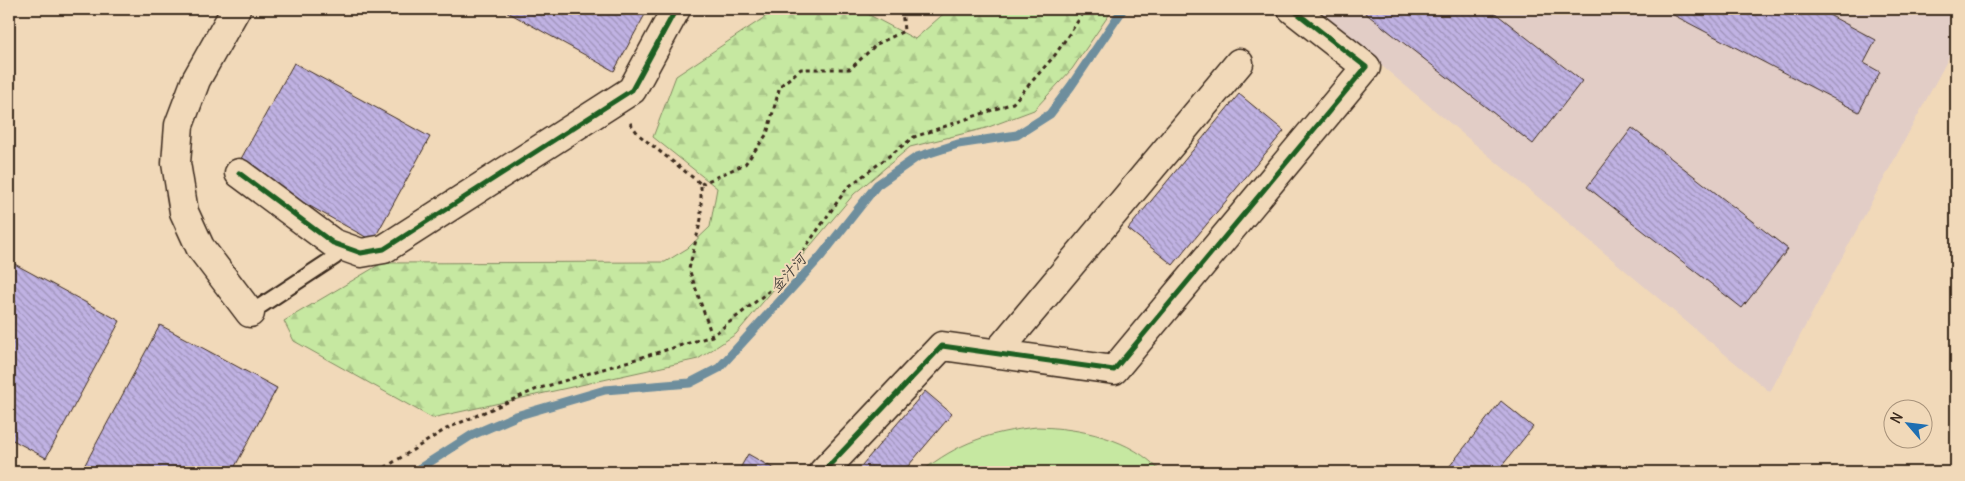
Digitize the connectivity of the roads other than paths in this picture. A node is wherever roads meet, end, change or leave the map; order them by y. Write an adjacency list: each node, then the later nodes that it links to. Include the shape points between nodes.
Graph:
1 (236, 9): 7 (street, via 196,80 179,125 176,163 184,212 200,247)
2 (676, 9): 5 (street, via 632,90 384,249 361,253 333,243)
3 (1292, 9): 8 (street, via 1366,67 1114,370)
4 (1239, 63): 8 (street)
5 (240, 173)
6 (335, 257): 7 (lane)
7 (250, 314)
8 (996, 354): 9 (street, via 942,346)
9 (823, 472)

